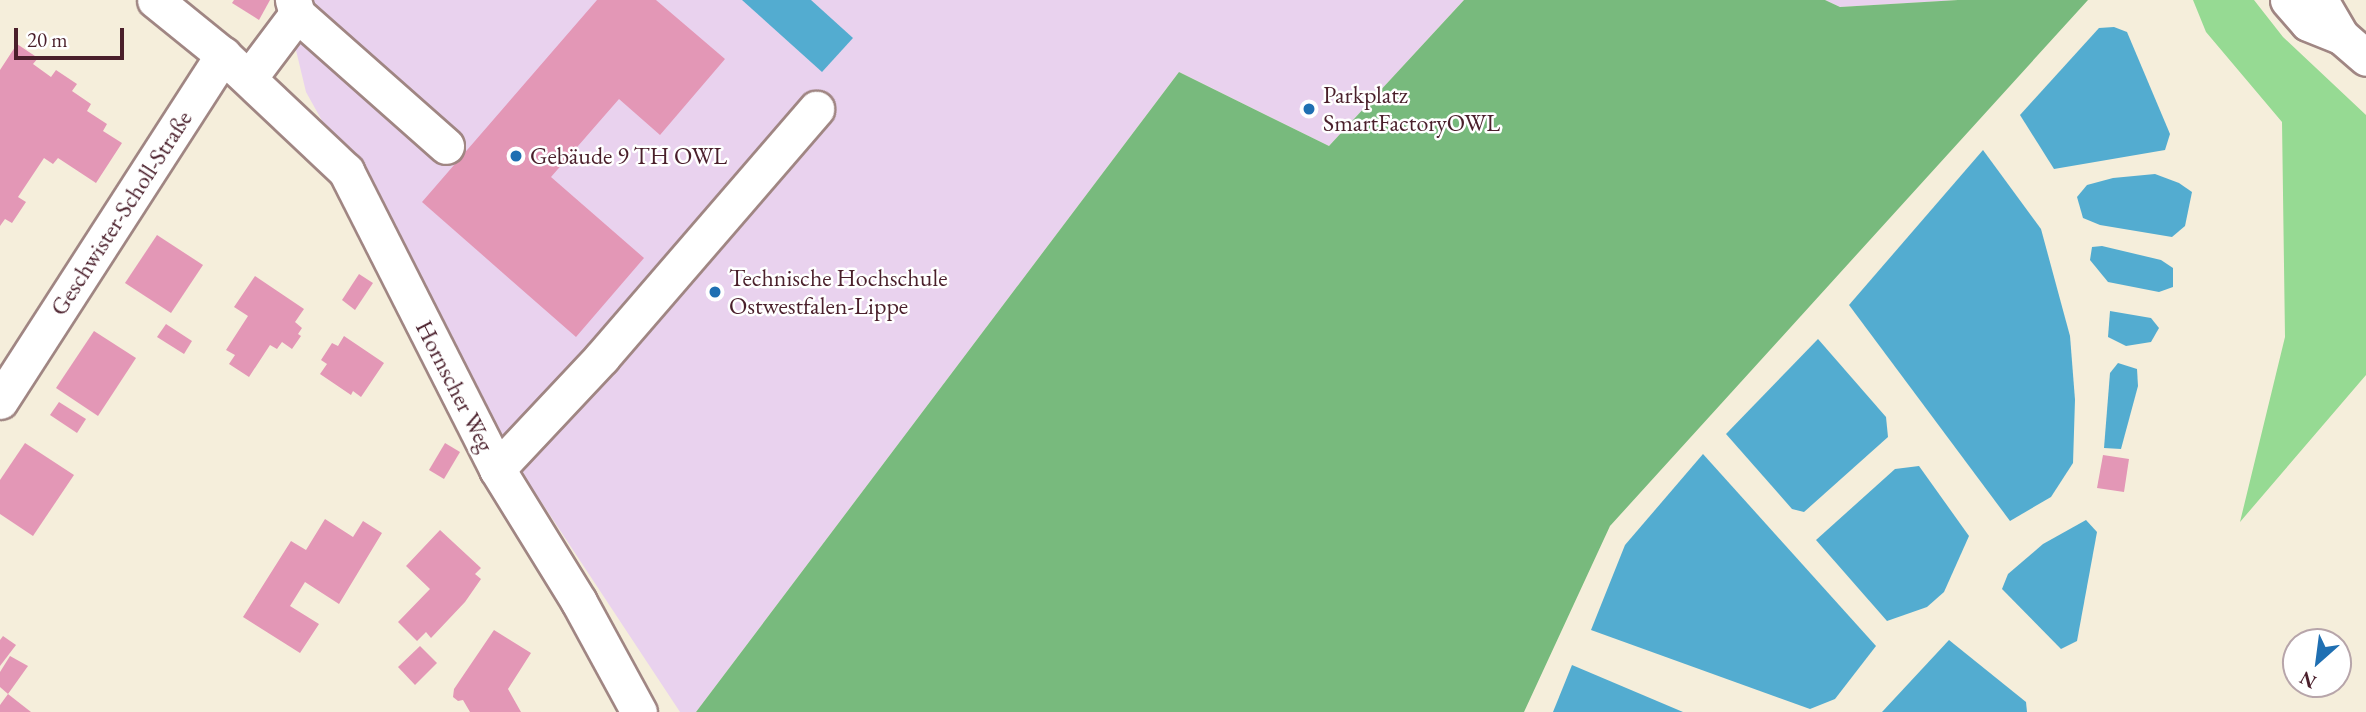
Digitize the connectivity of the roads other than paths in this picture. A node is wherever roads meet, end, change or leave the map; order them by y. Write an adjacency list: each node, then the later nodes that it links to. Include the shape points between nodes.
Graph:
1 (155, 0): 6 (street)
2 (2288, 0): 5 (street, via 2308,23)
3 (2320, 0): 5 (street)
4 (295, 7): 7 (street); 9 (street)
5 (2353, 47)
6 (223, 55): 7 (street); 10 (street, Geschwister-Scholl-Straße)
7 (249, 78): 11 (street, Hornscher Weg, via 346,172)
8 (816, 109): 11 (street, via 602,357)
9 (446, 146)
10 (0, 401)
11 (497, 469): 12 (street, Hornscher Weg, via 579,602)
12 (639, 712)

